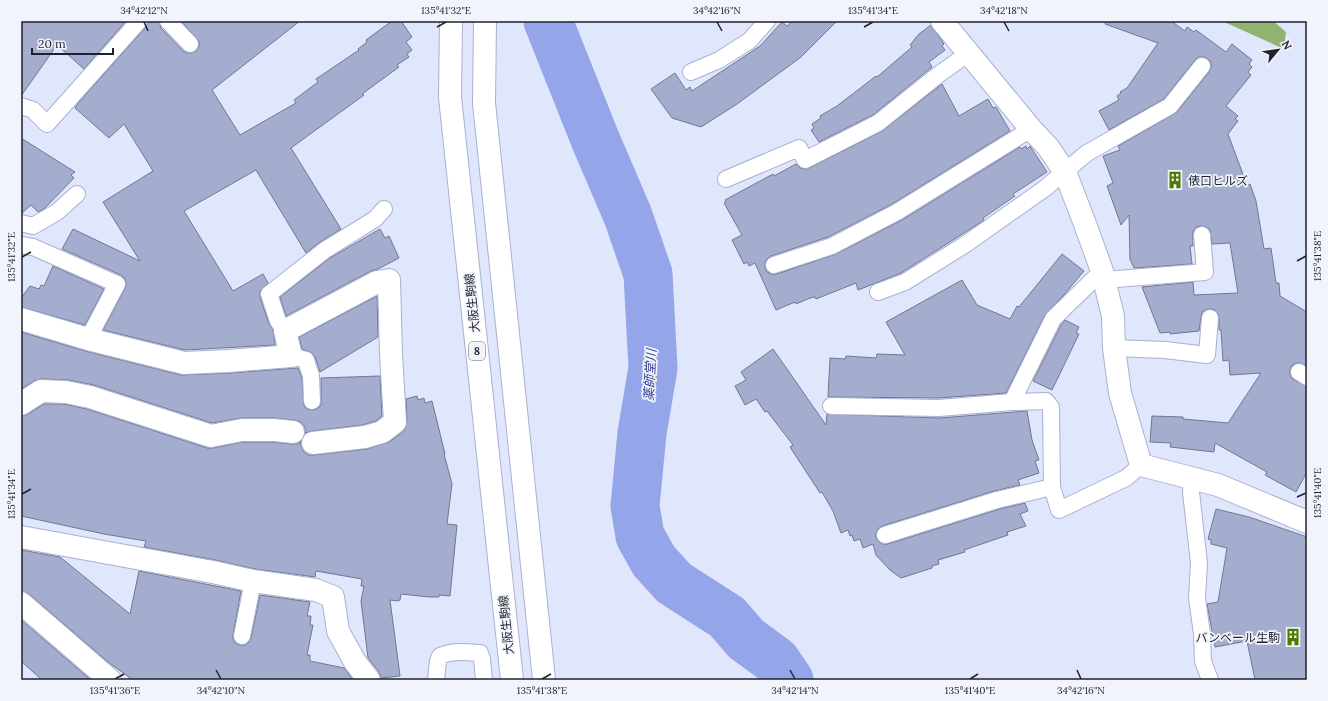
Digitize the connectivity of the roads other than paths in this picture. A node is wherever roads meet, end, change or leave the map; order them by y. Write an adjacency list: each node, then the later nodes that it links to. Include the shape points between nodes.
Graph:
1 (139, 21): 11 (lane, via 47,124 33,110)
2 (168, 21): 7 (lane)
3 (451, 21): 48 (street, 大阪生駒線 / 8, via 450,98)
4 (485, 21): 49 (street, via 484,103)
5 (767, 21): 10 (lane, via 749,40 719,60)
6 (942, 21): 8 (street)
7 (190, 44)
8 (969, 53): 12 (street); 14 (lane, via 878,123 804,160 799,148)
9 (1202, 66): 13 (lane, via 1170,106 1087,153)
10 (691, 72)
11 (21, 106)
12 (1031, 129): 13 (street, via 1048,147); 20 (lane, via 897,212 852,236 832,246)
13 (1065, 172): 21 (street); 22 (lane, via 966,244 905,282)
14 (726, 179)
15 (77, 194): 17 (lane, via 57,212 33,226)
16 (384, 209): 25 (lane, via 375,219 325,250 269,294 278,321)
17 (21, 223)
18 (1202, 235): 21 (lane, via 1205,272)
19 (21, 245): 26 (lane, via 33,247 117,284)
20 (774, 265)
21 (1103, 276): 27 (street, via 1113,316); 30 (lane, via 1053,319)
22 (878, 292)
23 (1210, 318): 27 (lane, via 1207,355)
24 (21, 319): 26 (street)
25 (285, 331): 28 (street); 34 (street, via 377,282 389,280 395,422 382,432 365,437)
26 (88, 340): 28 (street, via 184,363)
27 (1114, 348): 35 (street, via 1120,393)
28 (291, 356): 29 (lane, via 306,360 311,376)
29 (312, 401)
30 (1012, 402): 32 (lane, via 939,408); 37 (lane, via 1046,401 1051,407)
31 (21, 404): 33 (street, via 41,391 66,392 90,397 211,436 242,430)
32 (831, 406)
33 (293, 432)
34 (313, 443)
35 (1141, 465): 36 (street); 37 (lane, via 1126,478 1059,510)
36 (1192, 478): 38 (street, via 1239,493); 50 (lane, via 1203,661)
37 (1052, 487): 39 (lane, via 997,500)
38 (1307, 522)
39 (885, 535)
40 (21, 537): 41 (street)
41 (253, 581): 43 (lane); 45 (street, via 316,590 333,597 338,631 355,662)
42 (21, 603): 44 (street)
43 (242, 636)
44 (110, 680)
45 (369, 680)
46 (436, 680): 47 (lane, via 438,660 448,652 480,653)
47 (484, 680)
48 (512, 680)
49 (544, 680)
50 (1210, 680)

